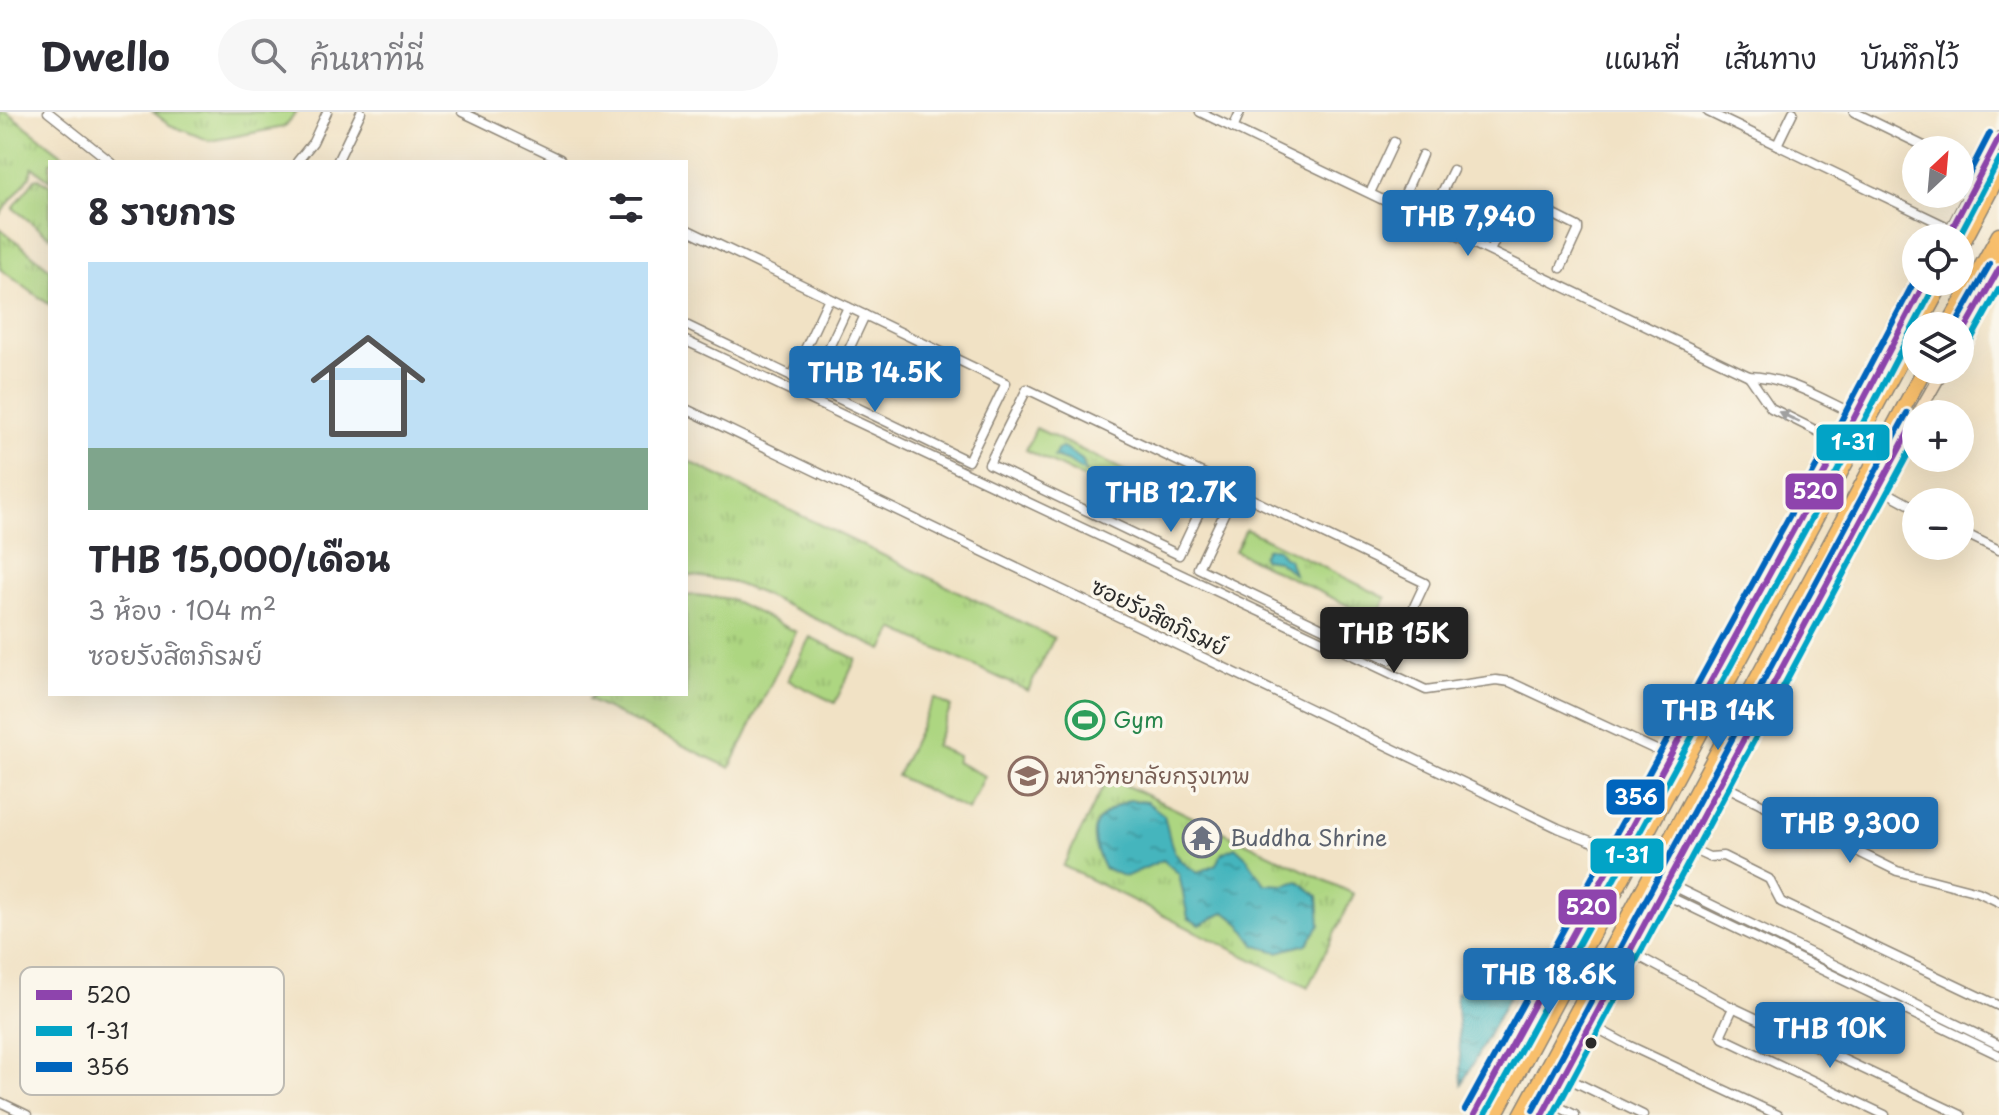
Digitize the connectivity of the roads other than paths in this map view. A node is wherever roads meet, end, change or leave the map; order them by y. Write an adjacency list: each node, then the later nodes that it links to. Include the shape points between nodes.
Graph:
1 (48, 112): 16 (street)
2 (327, 112): 17 (street)
3 (361, 112): 18 (street)
4 (462, 112): 19 (street)
5 (1200, 112): 10 (street)
6 (1240, 112): 10 (street)
7 (1708, 112): 14 (street)
8 (1793, 112): 14 (street)
9 (1854, 112): 11 (street)
10 (1233, 128): 24 (street)
11 (1903, 136)
12 (1999, 138): 23 (main road)
13 (1394, 142): 24 (street)
14 (1777, 145): 27 (street)
15 (1422, 155): 25 (street)
16 (108, 160)
17 (299, 160)
18 (338, 160)
19 (559, 160)
20 (1974, 169): 23 (street)
21 (1453, 170): 26 (street)
22 (1999, 171): 29 (highway); 30 (highway)
23 (1981, 172): 28 (main road)
24 (1370, 193): 25 (street)
25 (1399, 207): 26 (street)
26 (1428, 221): 33 (street)
27 (1930, 224)
28 (1956, 224)
29 (1959, 224)
30 (1972, 224)
31 (688, 230): 38 (street)
32 (1999, 235): 40 (highway)
33 (1490, 251): 35 (street, via 1513,202 1521,198 1578,227); 47 (street)
34 (1999, 254): 41 (highway)
35 (1561, 268)
36 (1999, 269): 42 (main road)
37 (1919, 296): 54 (main road)
38 (829, 298): 39 (street); 48 (street)
39 (848, 307): 43 (street); 50 (street)
40 (1956, 312)
41 (1972, 312)
42 (1974, 313)
43 (865, 315): 51 (street); 52 (street, via 1006,383 968,461)
44 (688, 326): 48 (street)
45 (688, 342): 55 (street)
46 (1902, 358): 83 (highway)
47 (1749, 376): 54 (street, via 1785,382); 56 (street, one-way to 47, via 1771,408)
48 (792, 377): 50 (street)
49 (1916, 384): 84 (highway)
50 (811, 386): 51 (street)
51 (828, 394): 52 (street)
52 (850, 405): 55 (street)
53 (688, 410): 69 (street, ซอยรังสิตภิรมย์, via 1558,828)
54 (1856, 415): 56 (main road)
55 (844, 417): 61 (street)
56 (1841, 443): 66 (main road)
57 (1902, 444): 58 (main road)
58 (1879, 488): 59 (street); 67 (main road)
59 (1902, 500)
60 (1086, 512): 60 (street, via 989,464 1027,389 1215,479 1179,555); 61 (street)
61 (1078, 527): 65 (street)
62 (1974, 538): 63 (street)
63 (1999, 550)
64 (1293, 614): 64 (street, via 1389,660 1425,583 1235,491 1198,568); 65 (street)
65 (1287, 626): 66 (street, via 1426,690 1510,682)
66 (1669, 756): 69 (main road)
67 (1721, 784): 68 (main road); 71 (street, via 1897,871)
68 (1687, 847): 70 (main road); 73 (street, via 1709,857 1723,856 1769,879 1781,902)
69 (1618, 852): 81 (main road)
70 (1664, 888): 72 (main road); 76 (street); 77 (street)
71 (1999, 902)
72 (1631, 952): 74 (street); 75 (main road)
73 (1999, 1006)
74 (1733, 1008): 89 (street, via 1722,1027 1723,1038); 90 (street)
75 (1591, 1025): 78 (main road); 88 (street)
76 (1999, 1045)
77 (1999, 1055)
78 (1563, 1076): 80 (main road); 87 (street)
79 (0, 1102): 82 (street)
80 (1549, 1102): 85 (main road); 86 (street)
81 (1477, 1112)
82 (27, 1115)
83 (1495, 1115)
84 (1521, 1115)
85 (1542, 1115)
86 (1575, 1115)
87 (1643, 1115)
88 (1778, 1115)
89 (1885, 1115)
90 (1961, 1115)

